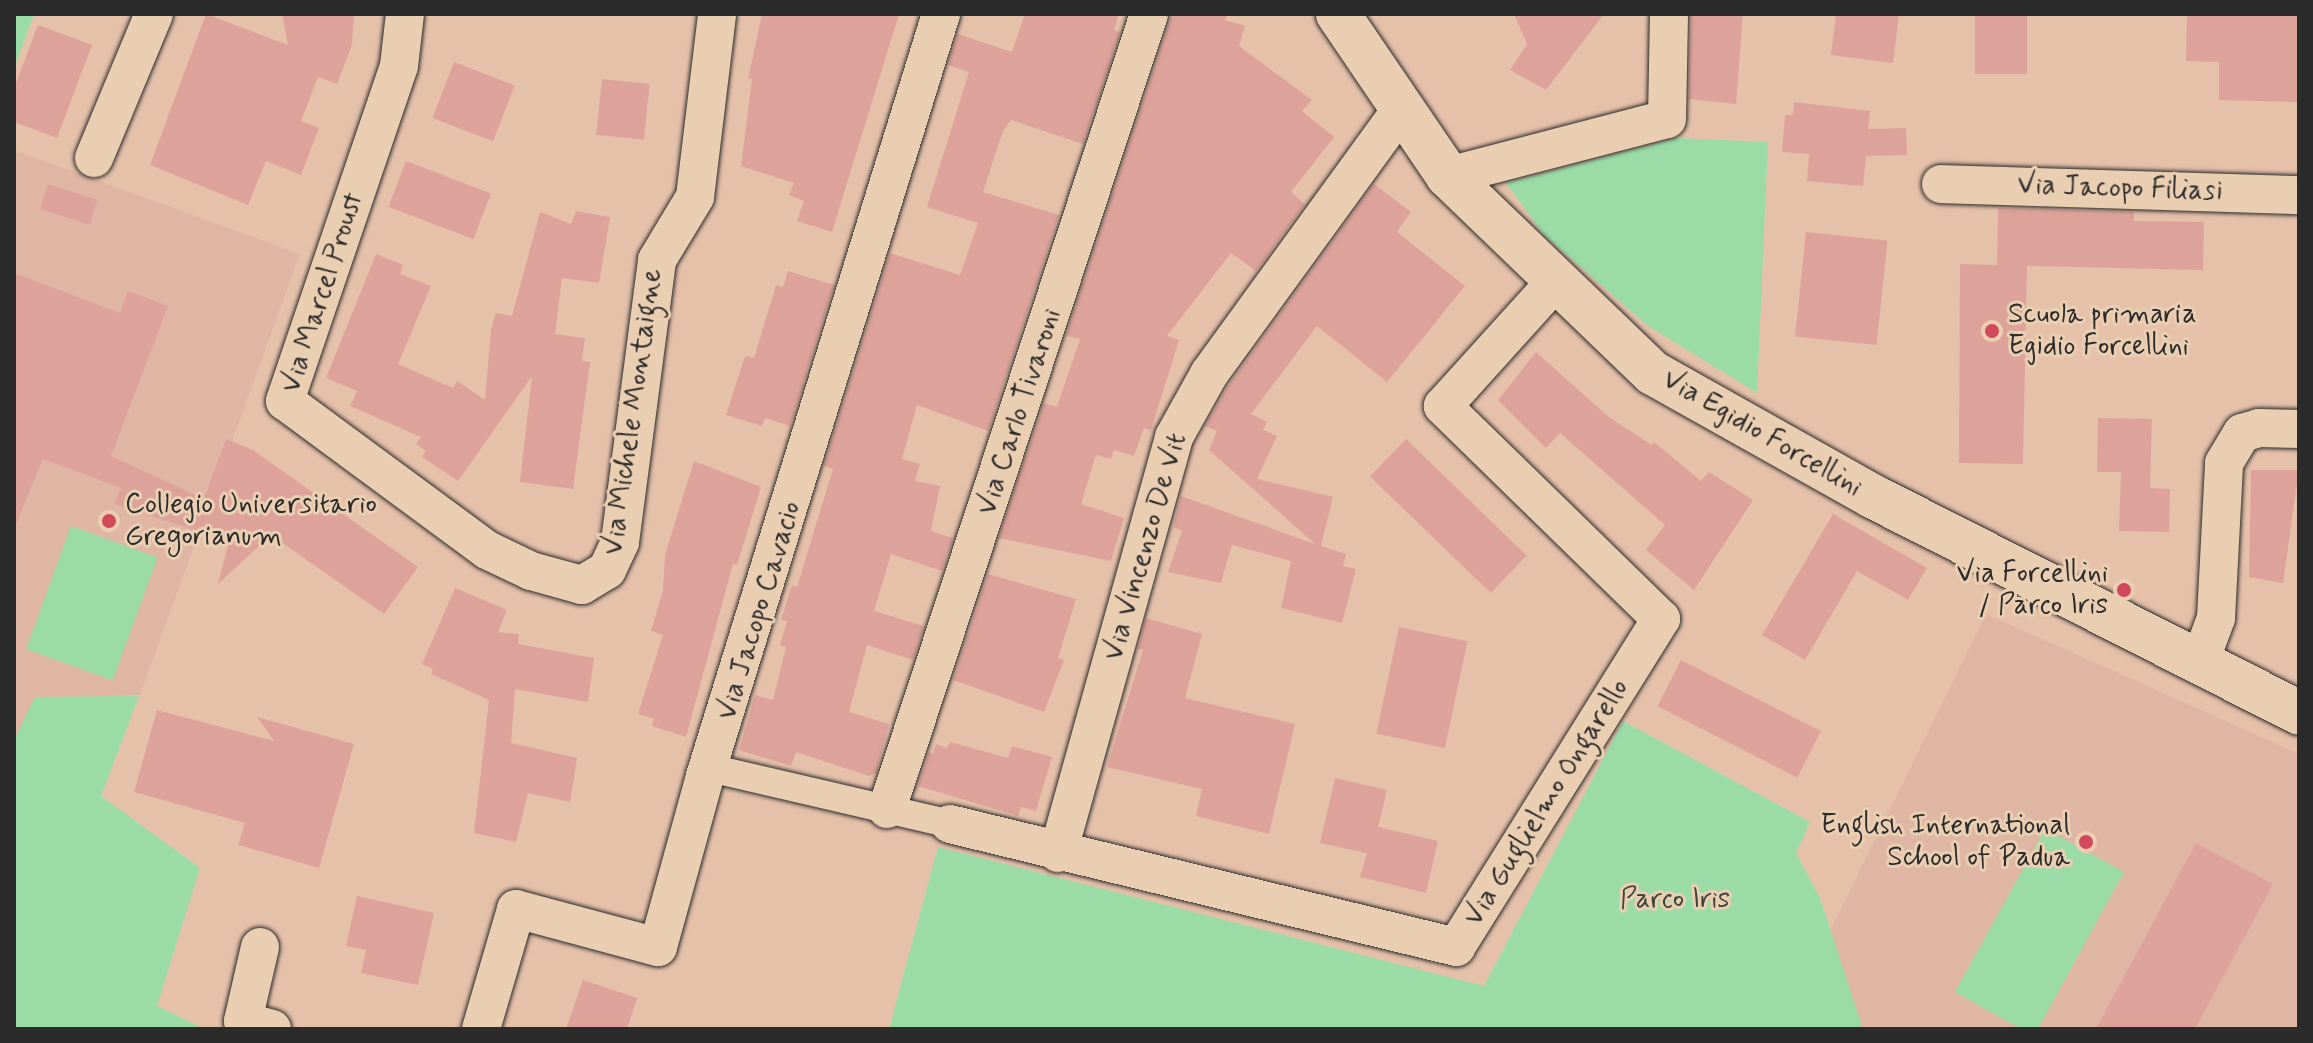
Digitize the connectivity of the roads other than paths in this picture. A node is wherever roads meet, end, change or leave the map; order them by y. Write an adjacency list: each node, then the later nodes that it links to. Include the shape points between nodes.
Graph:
1 (154, 14): 9 (street)
2 (405, 14): 15 (street, Via Marcel Proust, via 399,66 285,401 487,550 566,583 582,585)
3 (717, 14): 15 (street, Via Michele Montaigne, via 695,197 657,260 620,542)
4 (941, 14): 18 (street, Via Jacopo Cavacio)
5 (1149, 14): 19 (street, Via Carlo Tivaroni)
6 (1338, 14): 8 (street, Via Egidio Forcellini)
7 (1669, 14): 10 (street, via 1667,119)
8 (1400, 111): 10 (street, Via Egidio Forcellini); 21 (street, Via Vincenzo De Vit, via 1209,374 1174,437)
9 (94, 158)
10 (1448, 176): 13 (street, Via Egidio Forcellini)
11 (1941, 184): 12 (street, Via Jacopo Filiasi)
12 (2299, 195)
13 (1557, 280): 16 (street, Via Egidio Forcellini, via 1653,373 1872,496); 21 (street, Via Guglielmo Ongarello, via 1443,406 1661,619 1456,947)
14 (2299, 429): 16 (street, via 2242,433 2224,463 2216,618)
15 (599, 578)
16 (2199, 664): 17 (street, Via Egidio Forcellini)
17 (2299, 713)
18 (710, 768): 19 (street); 24 (street, Via Jacopo Cavacio, via 658,947 516,909)
19 (887, 809): 20 (street)
20 (950, 824): 21 (street, Via Guglielmo Ongarello)
21 (1058, 853)
22 (260, 947): 23 (street, via 243,1021)
23 (272, 1029)
24 (481, 1029)

